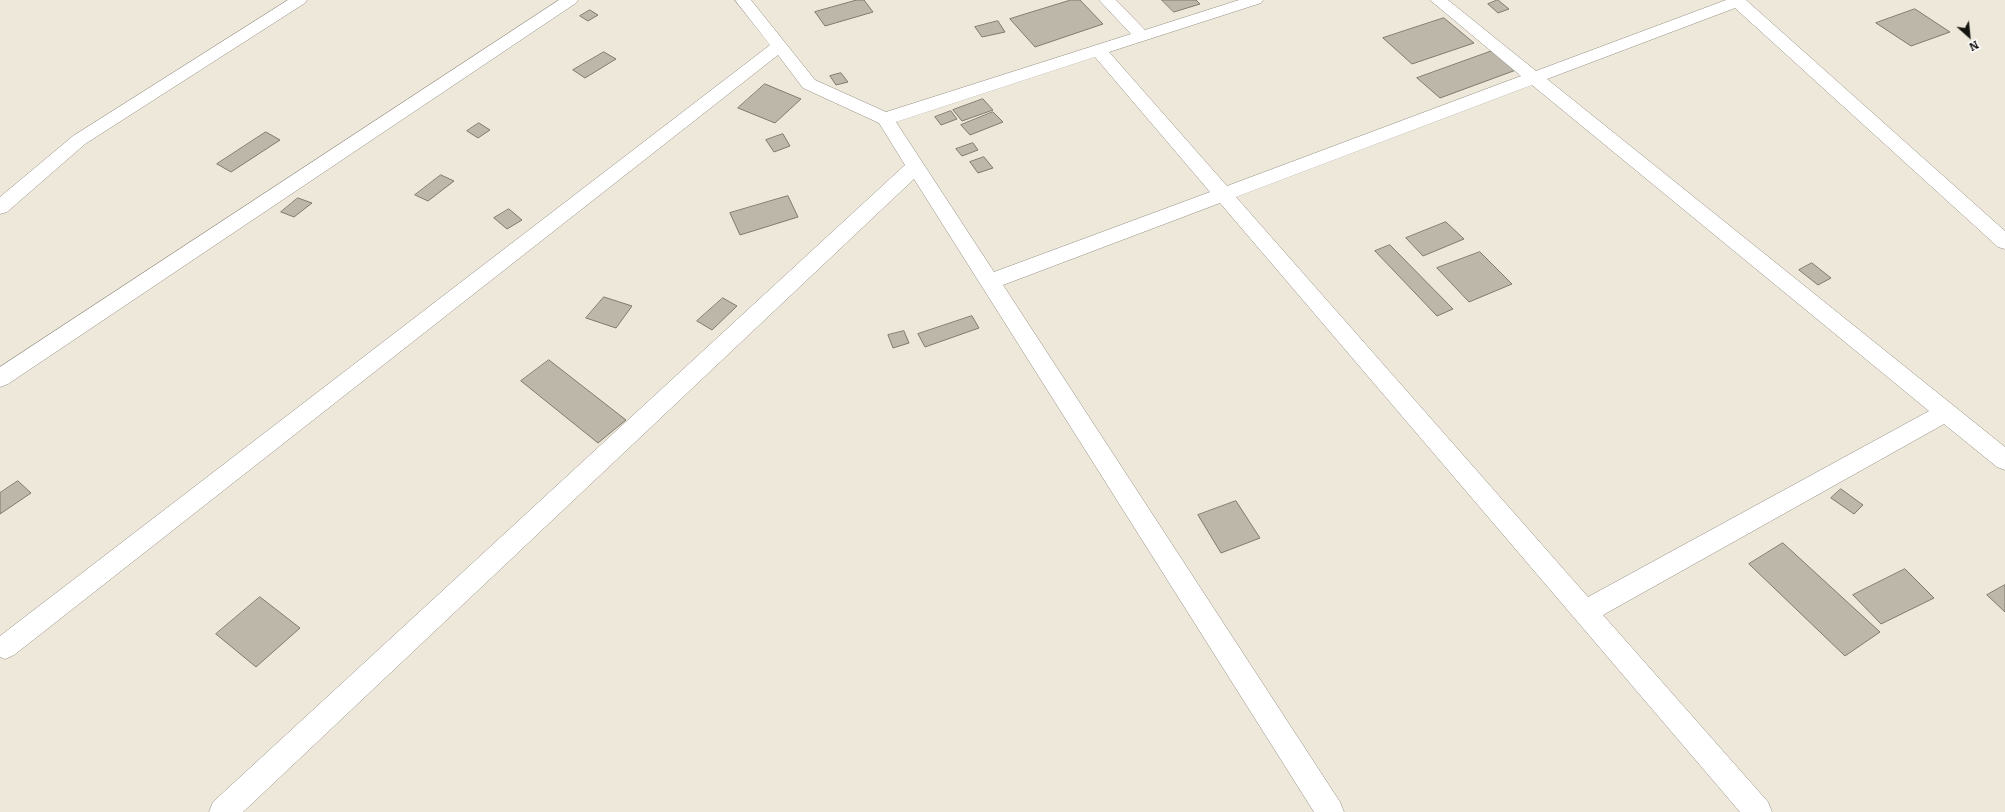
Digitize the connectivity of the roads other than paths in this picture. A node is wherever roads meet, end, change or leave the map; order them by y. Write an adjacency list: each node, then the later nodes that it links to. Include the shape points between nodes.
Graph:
1 (299, 0): 15 (street, via 79,140)
2 (570, 0): 18 (street)
3 (743, 0): 9 (street)
4 (1107, 0): 8 (street)
5 (1255, 0): 8 (street)
6 (1438, 0): 11 (street)
7 (1737, 1): 11 (street); 16 (street)
8 (1142, 36): 10 (street)
9 (779, 46): 12 (street, via 809,84); 22 (street)
10 (1098, 50): 12 (street); 14 (street)
11 (1534, 78): 14 (street); 19 (street)
12 (885, 118): 13 (street)
13 (916, 166): 17 (street); 23 (street)
14 (1223, 194): 17 (street); 21 (street)
15 (0, 207)
16 (2005, 242)
17 (990, 282): 24 (street)
18 (0, 378)
19 (1946, 412): 20 (street); 21 (street)
20 (2005, 460)
21 (1585, 612): 25 (street)
22 (5, 647)
23 (223, 812)
24 (1330, 812)
25 (1758, 812)

